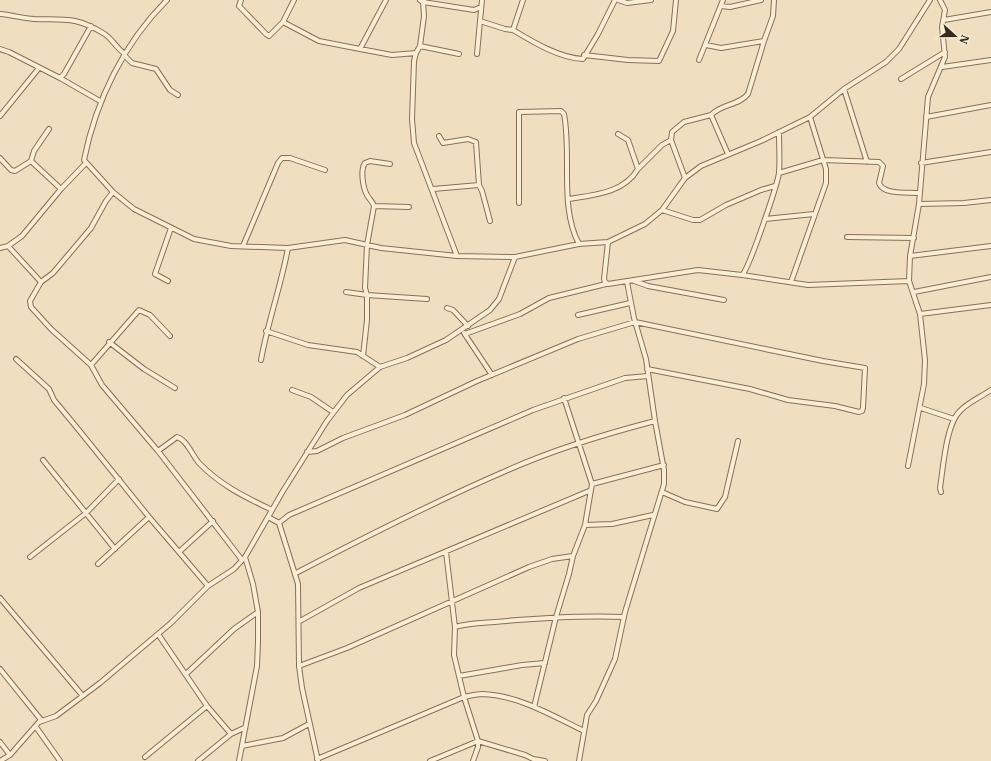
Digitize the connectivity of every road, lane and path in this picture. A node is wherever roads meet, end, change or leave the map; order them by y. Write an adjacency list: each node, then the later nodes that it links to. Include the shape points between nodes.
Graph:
1 (167, 0): 34 (street, via 149,18)
2 (241, 0): 22 (street, via 240,6 269,36)
3 (294, 0): 22 (street)
4 (386, 0): 29 (street)
5 (482, 0): 17 (street)
6 (523, 0): 24 (street)
7 (616, 0): 8 (street, via 627,3); 35 (street)
8 (651, 0)
9 (676, 0): 35 (street, via 673,31 659,62)
10 (723, 0): 16 (street)
11 (761, 0): 16 (street, via 730,7)
12 (774, 0): 25 (street)
13 (930, 0): 42 (street, via 893,56)
14 (940, 0): 20 (street, via 945,10)
15 (422, 1): 17 (street, via 474,10); 27 (street, via 424,16)
16 (721, 6): 26 (street)
17 (481, 7): 21 (street)
18 (991, 12): 20 (street)
19 (0, 14): 23 (street, via 23,18 75,20)
20 (944, 20): 30 (street, via 942,27)
21 (480, 21): 24 (street); 33 (street)
22 (282, 22): 29 (street, via 319,41)
23 (91, 26): 34 (street, via 105,34); 40 (street)
24 (514, 30): 35 (street, via 551,50 574,58 583,59)
25 (764, 41): 26 (street, via 721,48); 46 (street, via 748,94 743,100 718,108)
26 (706, 45): 36 (street)
27 (420, 46): 31 (street); 32 (street)
28 (0, 49): 39 (street)
29 (360, 49): 31 (street, via 392,55)
30 (945, 52): 38 (street); 41 (street)
31 (416, 53): 71 (street, via 412,119 414,143)
32 (459, 54)
33 (477, 54)
34 (125, 55): 43 (street, via 132,64 156,69 170,90); 44 (street)
35 (584, 56)
36 (699, 60)
37 (991, 60): 38 (street)
38 (942, 67): 49 (street, via 928,97)
39 (39, 68): 40 (street); 47 (street)
40 (60, 78): 44 (street)
41 (901, 79)
42 (844, 89): 48 (street); 60 (street)
43 (178, 95)
44 (100, 101): 62 (street, via 88,141 84,160)
45 (991, 105): 49 (street)
46 (711, 115): 54 (street, via 684,122 672,132); 56 (street)
47 (0, 116)
48 (810, 117): 51 (street); 58 (street)
49 (926, 117): 61 (street)
50 (49, 129): 59 (street)
51 (779, 132): 56 (street); 66 (street)
52 (618, 134): 64 (street, via 628,140)
53 (439, 136): 68 (street, via 443,143 468,139 476,142)
54 (671, 140): 64 (street, via 662,144); 67 (street)
55 (991, 152): 61 (street)
56 (728, 154): 67 (street, via 701,166)
57 (0, 158): 59 (street, via 11,170)
58 (823, 160): 60 (street); 66 (street); 81 (street, via 826,183)
59 (31, 161): 70 (street)
60 (867, 162): 73 (street, via 882,163 879,183 882,188 888,191)
61 (921, 163): 73 (street)
62 (86, 164): 70 (street); 72 (street)
63 (390, 164): 78 (street, via 370,161 362,167 364,187)
64 (638, 169): 74 (street, via 622,186 605,193)
65 (325, 170): 91 (street, via 290,158 282,158)
66 (779, 173): 69 (street)
67 (685, 178): 80 (street)
68 (479, 185): 71 (street); 83 (street)
69 (775, 186): 80 (street, via 726,205 700,220); 82 (street)
70 (61, 189): 90 (street, via 22,236)
71 (433, 189): 95 (street)
72 (113, 192): 84 (street, via 134,209); 103 (street, via 91,228 53,273)
73 (918, 193): 77 (street)
74 (569, 199): 76 (street, via 567,130 564,114 556,111 521,111 518,115); 88 (street, via 570,221)
75 (991, 200): 77 (street)
76 (520, 203)
77 (919, 204): 86 (street)
78 (374, 206): 79 (street); 89 (street)
79 (409, 207)
80 (662, 210): 87 (street, via 645,224)
81 (814, 214): 82 (street); 105 (street)
82 (765, 219): 98 (street)
83 (490, 221)
84 (171, 228): 91 (street, via 203,241); 100 (street, via 155,274)
85 (847, 237): 86 (street)
86 (914, 238): 96 (street)
87 (608, 242): 88 (street); 106 (street, via 604,279)
88 (579, 244): 97 (street)
89 (367, 245): 94 (street, via 345,240); 95 (street); 109 (street)
90 (8, 246): 93 (street); 103 (street)
91 (243, 246): 94 (street)
92 (991, 246): 96 (street)
93 (0, 248)
94 (288, 248): 120 (street)
95 (457, 256): 97 (street)
96 (910, 256): 102 (street)
97 (515, 257): 118 (street, via 499,299 490,310)
98 (742, 275): 101 (street, via 698,270); 105 (street)
99 (991, 277): 108 (street)
100 (168, 281)
101 (634, 281): 104 (street); 111 (street, via 648,286)
102 (909, 281): 105 (street, via 836,285); 108 (street)
103 (41, 282): 127 (street, via 30,301 31,307)
104 (627, 282): 106 (street); 112 (street)
105 (791, 282)
106 (606, 284): 121 (street, via 549,298 520,314)
107 (346, 292): 109 (street)
108 (914, 292): 115 (street)
109 (367, 295): 110 (street); 124 (street)
110 (427, 299)
111 (724, 300)
112 (630, 303): 116 (street); 117 (street)
113 (991, 305): 115 (street)
114 (447, 308): 118 (street, via 453,310)
115 (920, 314): 136 (street, via 925,360)
116 (578, 315)
117 (635, 322): 129 (street); 129 (street, via 865,368 863,408 859,412 788,400 750,389); 130 (street, via 578,339)
118 (468, 326): 119 (street)
119 (462, 330): 121 (street); 128 (street, via 446,340)
120 (266, 331): 124 (street, via 308,344 357,352); 126 (street)
121 (465, 334): 130 (street)
122 (170, 336): 123 (street, via 150,315 139,310)
123 (110, 342): 127 (street); 132 (street, via 144,369)
124 (363, 356): 128 (street)
125 (16, 359): 147 (street, via 49,389 54,400)
126 (261, 360)
127 (91, 365): 142 (street, via 102,385)
128 (380, 368): 137 (street, via 355,387)
129 (647, 369): 131 (street)
130 (492, 375): 143 (street, via 405,415 343,438 317,451)
131 (648, 376): 135 (street, via 625,378); 139 (street)
132 (175, 388)
133 (292, 390): 137 (street, via 311,397)
134 (991, 390): 138 (street, via 960,410)
135 (564, 398): 141 (street); 158 (street, via 290,515)
136 (921, 408): 138 (street); 146 (street)
137 (333, 412): 143 (street)
138 (954, 420): 151 (street)
139 (654, 421): 141 (street); 145 (street)
140 (738, 441): 150 (street, via 725,497 717,510 685,502)
141 (578, 444): 148 (street); 167 (street, via 509,469 360,539)
142 (158, 451): 152 (street, via 177,437 182,439 198,462 221,483); 157 (street)
143 (307, 452): 152 (street)
144 (43, 460): 153 (street)
145 (664, 465): 148 (street); 150 (street)
146 (908, 466)
147 (119, 479): 153 (street); 156 (street)
148 (592, 484): 149 (street)
149 (590, 491): 159 (street); 162 (street)
150 (662, 492): 154 (street)
151 (941, 492)
152 (272, 510): 155 (street)
153 (86, 513): 160 (street); 163 (street)
154 (653, 515): 159 (street, via 612,524); 173 (street)
155 (268, 516): 158 (street); 165 (street)
156 (149, 517): 160 (street); 161 (street)
157 (213, 521): 161 (street); 165 (street)
158 (279, 523): 167 (street, via 281,536)
159 (586, 525): 164 (street)
160 (115, 549): 166 (street)
161 (179, 552): 168 (street)
162 (446, 552): 170 (street); 174 (street, via 360,588)
163 (30, 556)
164 (573, 556): 170 (street, via 552,559 530,567); 172 (street)
165 (244, 558): 168 (street, via 234,569); 171 (street, via 253,584)
166 (98, 564)
167 (296, 573): 174 (street)
168 (208, 586): 176 (street)
169 (0, 598): 182 (street)
170 (452, 600): 175 (street); 178 (street, via 347,648)
171 (258, 612): 180 (street, via 234,629); 189 (street, via 257,666)
172 (556, 617): 173 (street); 175 (street); 177 (street)
173 (624, 617): 190 (street, via 615,659 587,715)
174 (300, 621): 178 (street)
175 (455, 627): 181 (street, via 454,655)
176 (158, 634): 180 (street); 182 (street)
177 (545, 663): 181 (street); 185 (street)
178 (299, 666): 187 (street)
179 (0, 669): 186 (street)
180 (186, 674): 184 (street)
181 (459, 676): 183 (street)
182 (82, 695): 186 (street, via 56,716)
183 (464, 697): 185 (street, via 481,694 497,696); 192 (street); 197 (street)
184 (207, 706): 191 (street); 196 (street)
185 (534, 708): 190 (street)
186 (42, 721): 188 (street)
187 (309, 724): 194 (street, via 283,738); 197 (street)
188 (36, 727): 195 (street); 200 (street)
189 (244, 728): 191 (street); 194 (street)
190 (584, 731): 206 (street)
191 (231, 734): 201 (street)
192 (478, 741): 198 (street, via 525,755); 203 (street); 204 (street)
193 (0, 742): 195 (street)
194 (242, 746): 202 (street)
195 (10, 755): 199 (street)
196 (145, 757)
197 (317, 760)
198 (532, 760): 205 (street)
199 (0, 761)
200 (60, 761)
201 (198, 761)
202 (239, 761)
203 (430, 761)
204 (473, 761)
205 (545, 761)
206 (579, 761)

